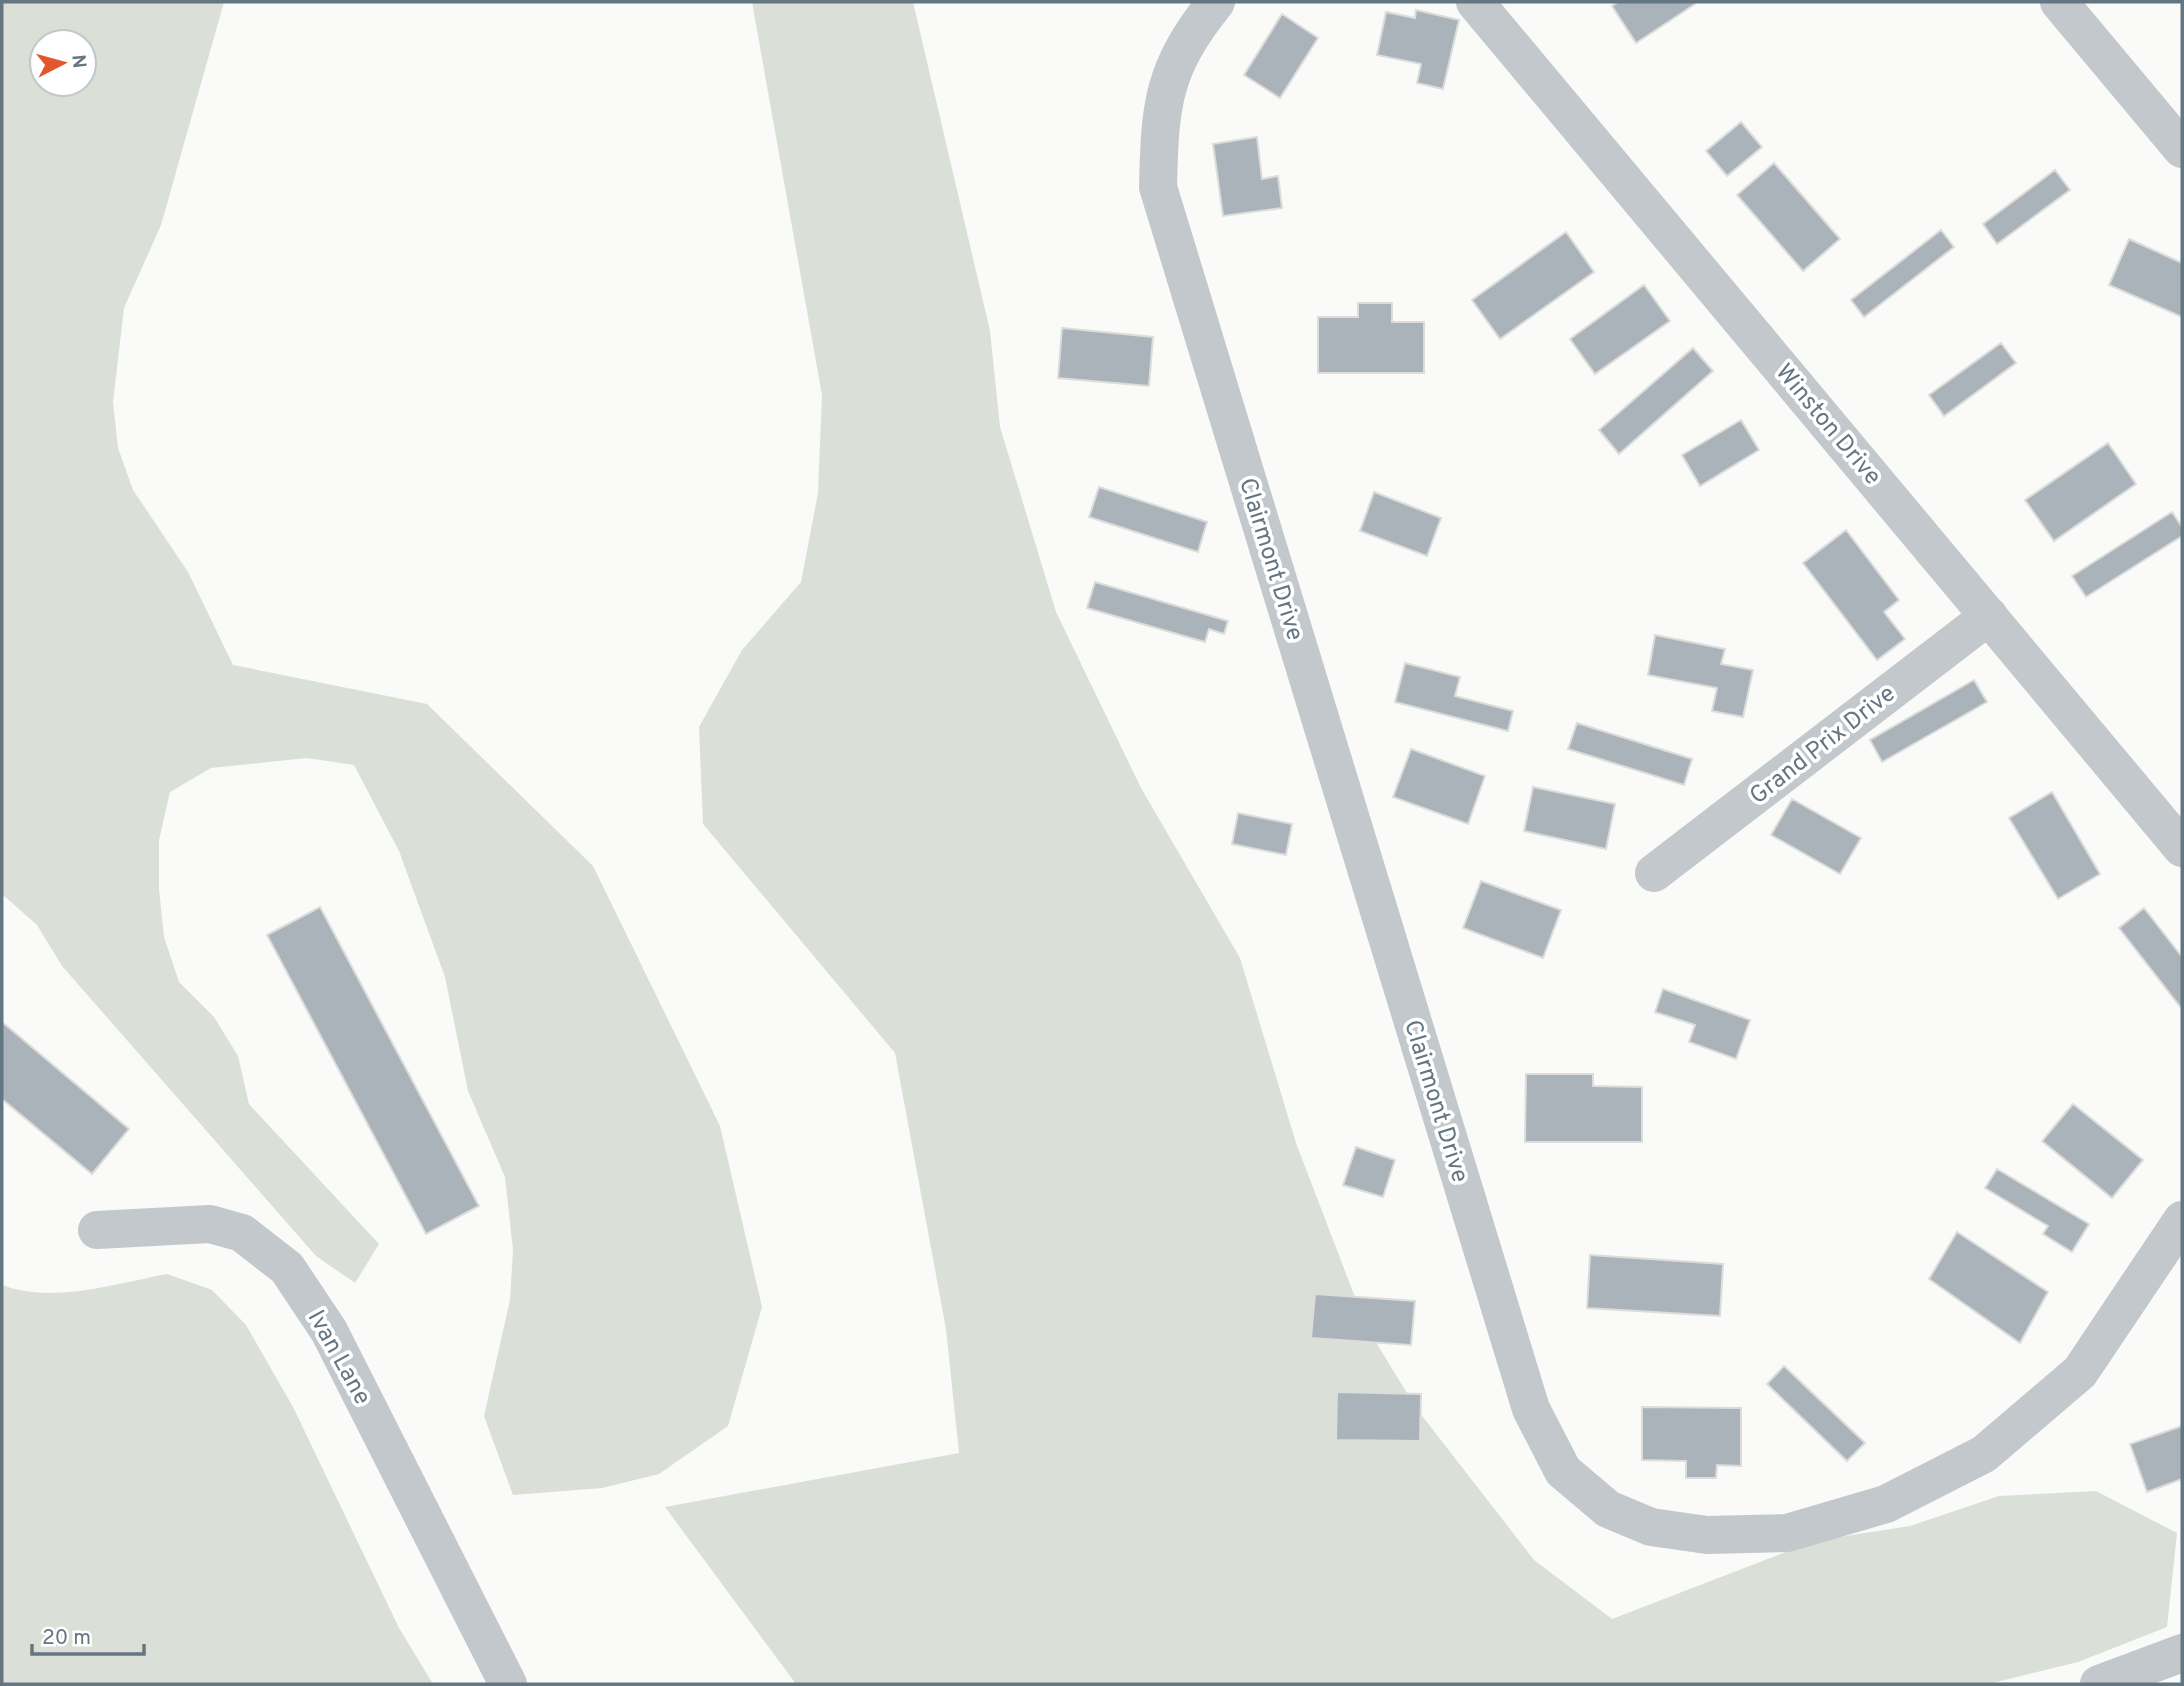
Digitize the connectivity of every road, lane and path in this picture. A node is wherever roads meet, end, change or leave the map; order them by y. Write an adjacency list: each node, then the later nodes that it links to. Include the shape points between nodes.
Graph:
1 (1216, 2): 8 (street, Clairmont Drive, via 1192,31 1168,78 1158,187 1531,1409 1563,1471 1608,1509 1651,1527 1707,1535 1787,1533 1886,1504 1984,1454 2080,1373)
2 (1475, 2): 5 (street, Winston Drive)
3 (2059, 2): 4 (street)
4 (2182, 149)
5 (1989, 616): 6 (street, Winston Drive); 7 (street, Grand Prix Drive)
6 (2182, 848)
7 (1654, 873)
8 (2182, 1220)
9 (97, 1230): 11 (street, Ivan Lane, via 210,1224 242,1233 287,1268 329,1331)
10 (2182, 1653): 12 (street)
11 (508, 1684)
12 (2099, 1684)

